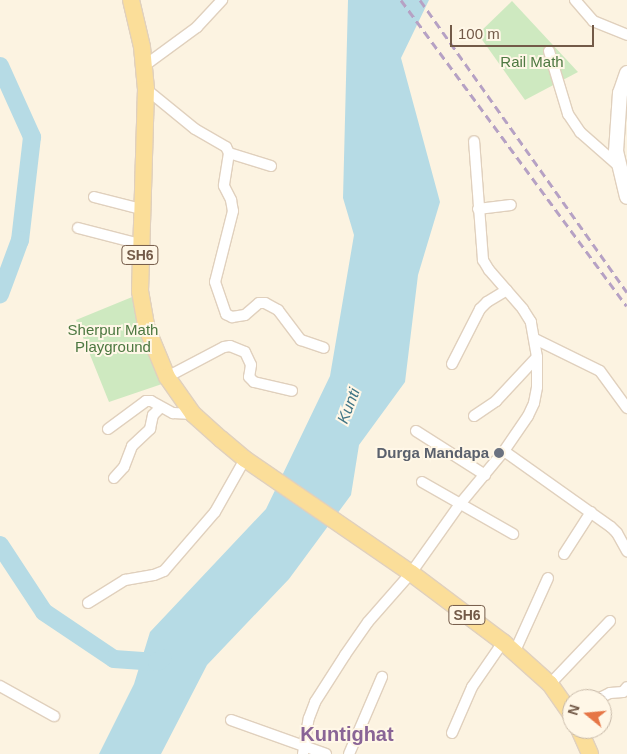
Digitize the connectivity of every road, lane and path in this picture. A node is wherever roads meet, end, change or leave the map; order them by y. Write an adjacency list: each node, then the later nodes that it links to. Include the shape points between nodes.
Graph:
1 (131, 0): 6 (main road, SH6)
2 (222, 0): 6 (street, via 197,27)
3 (580, 2): 4 (street, via 593,21)
4 (627, 35)
5 (549, 51): 12 (street, via 568,114 580,132)
6 (144, 66): 8 (main road, SH6)
7 (627, 73): 12 (main road, via 620,93 616,151)
8 (146, 89): 10 (street); 17 (main road, SH6)
9 (474, 141): 16 (street)
10 (230, 153): 11 (street); 22 (street, via 224,186 232,200 232,222 215,274 224,311 232,316 245,315 259,303 265,303 278,310 300,340)
11 (271, 166)
12 (620, 168): 13 (main road)
13 (627, 197)
14 (94, 198): 17 (street)
15 (512, 205): 16 (street)
16 (478, 209): 20 (street, via 483,260)
17 (141, 210): 19 (main road, SH6)
18 (78, 228): 19 (street)
19 (140, 244): 25 (main road, SH6, via 142,307 152,343)
20 (507, 290): 21 (street, via 527,316); 24 (street, via 480,309)
21 (535, 339): 23 (street); 28 (street, via 600,371)
22 (324, 348)
23 (537, 356): 30 (street, via 496,401); 33 (street, via 534,403)
24 (452, 364)
25 (167, 376): 26 (street, via 230,346 245,352 251,365 249,377 254,382); 29 (main road, SH6)
26 (292, 391)
27 (161, 407): 29 (street, via 173,413); 31 (street, via 146,401); 36 (street, via 154,414 150,429 132,446 122,470)
28 (627, 408)
29 (193, 414): 34 (main road, SH6)
30 (474, 416)
31 (108, 430)
32 (416, 430): 35 (street)
33 (504, 451): 35 (street); 39 (street)
34 (252, 463): 43 (main road, SH6); 45 (street, via 164,571 125,580)
35 (485, 475): 38 (street)
36 (114, 478)
37 (422, 482): 38 (street)
38 (460, 504): 40 (street); 43 (street)
39 (591, 512): 41 (street, via 617,532); 42 (street)
40 (513, 534)
41 (627, 550)
42 (564, 554)
43 (411, 573): 47 (main road, SH6); 58 (street, via 368,622 316,702 309,718)
44 (548, 578): 47 (street)
45 (88, 603)
46 (610, 620): 49 (street)
47 (509, 647): 49 (main road, SH6); 56 (street, via 472,687)
48 (382, 677): 60 (street)
49 (550, 684): 53 (main road, SH6)
50 (0, 686): 54 (street)
51 (627, 687): 52 (street, via 623,692)
52 (612, 693)
53 (562, 701)
54 (54, 716)
55 (231, 720): 58 (street)
56 (452, 733)
57 (583, 739): 61 (main road)
58 (303, 751): 59 (street)
59 (326, 754)
60 (348, 754)
61 (590, 754)

